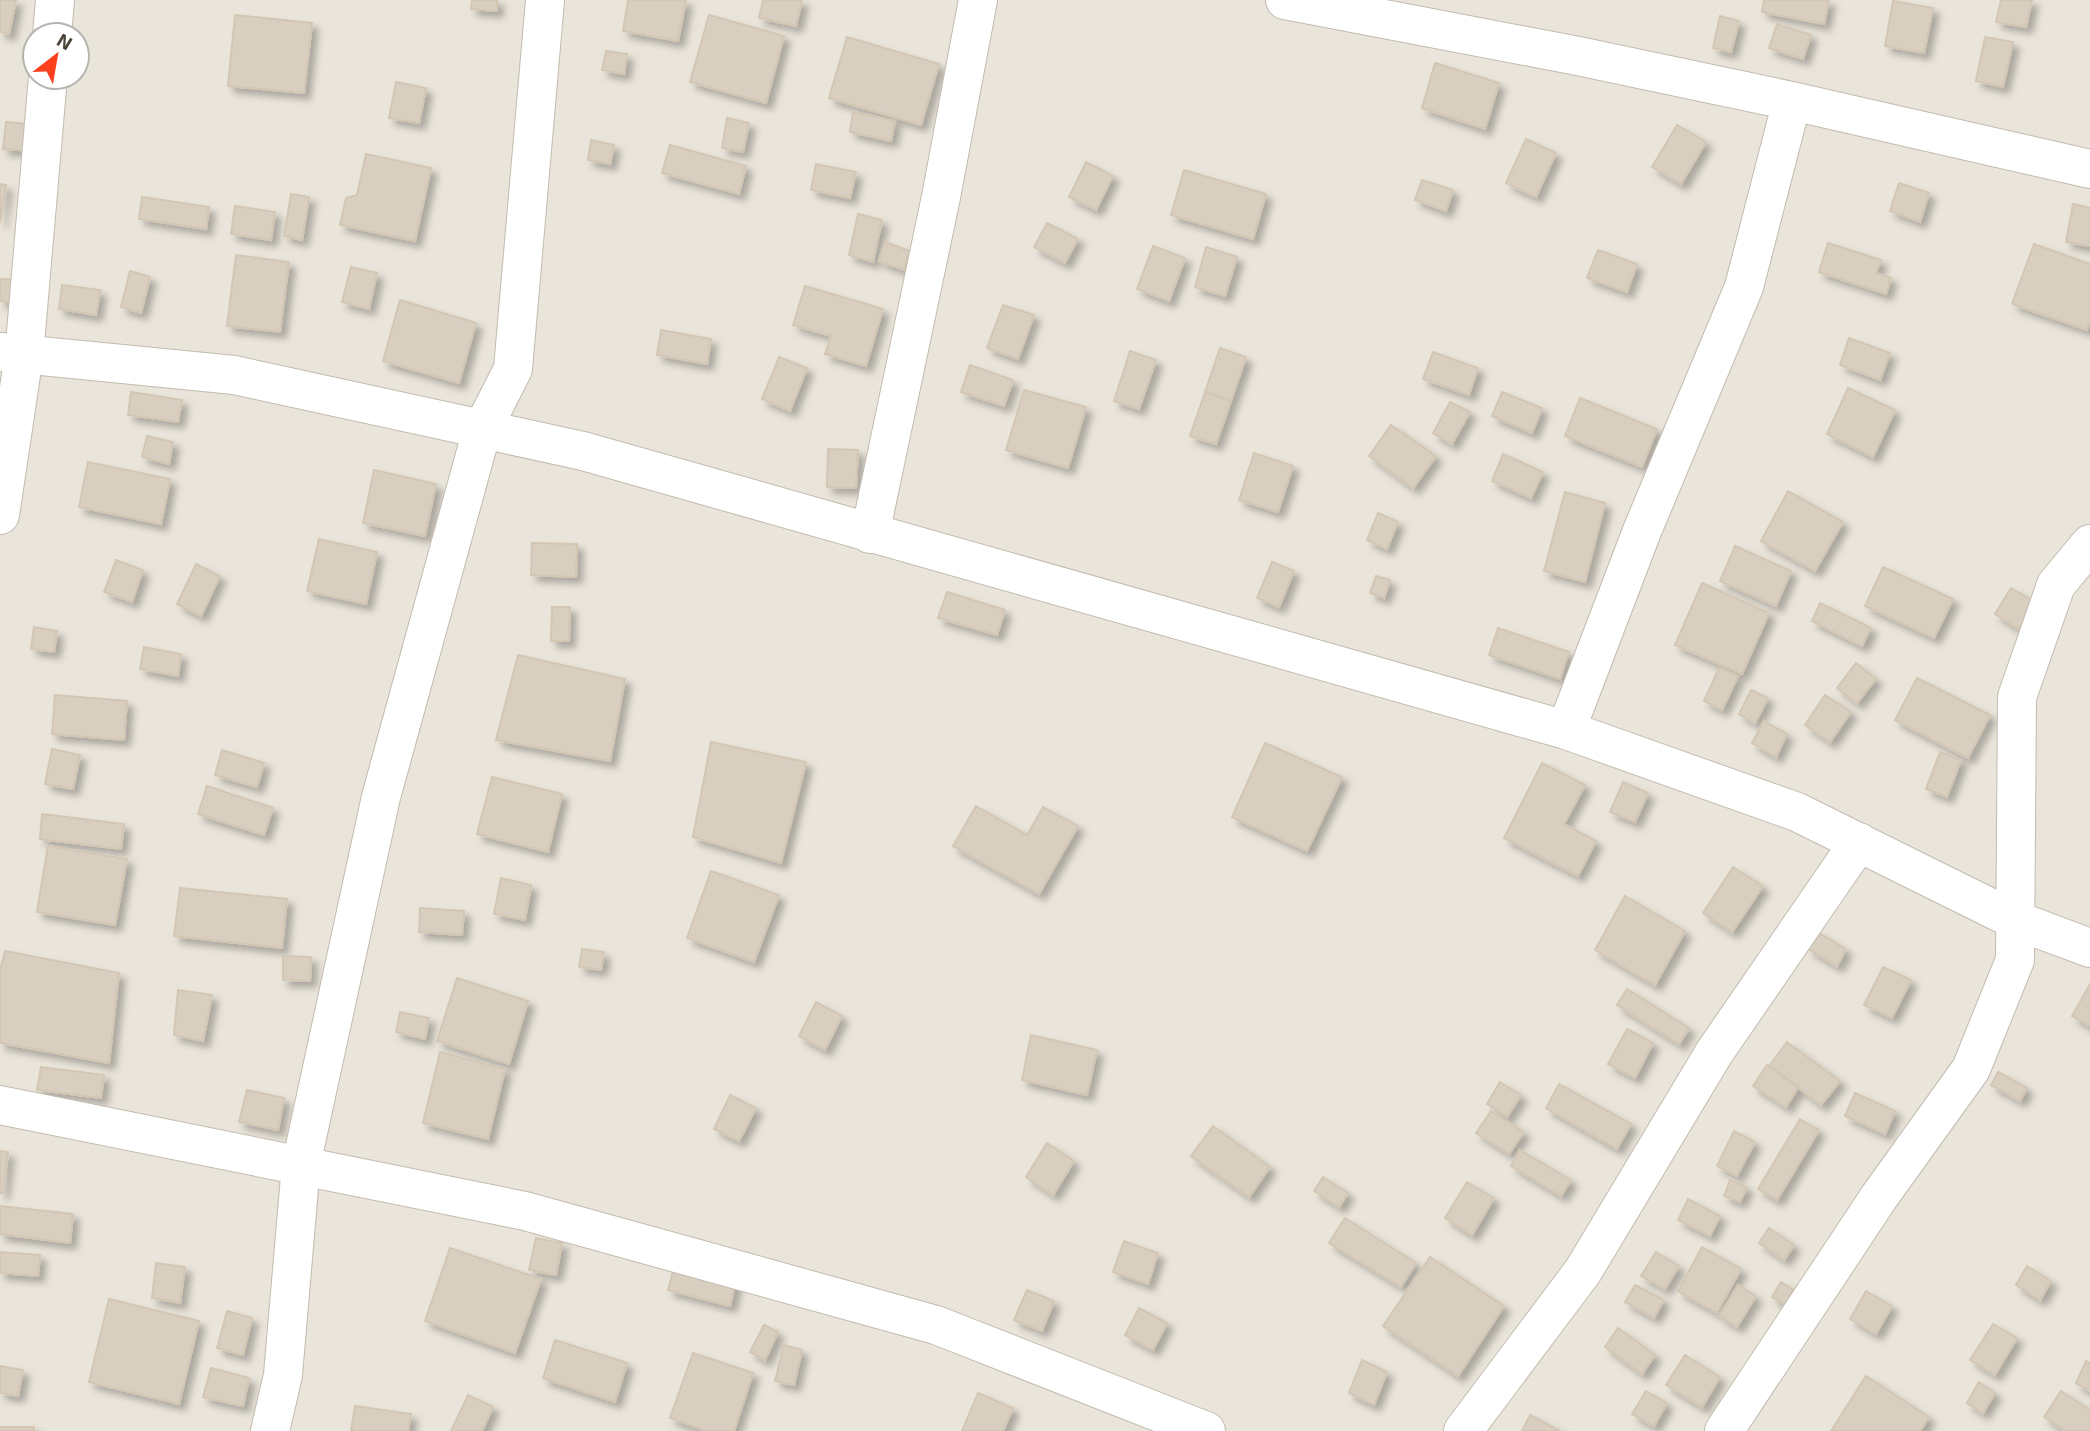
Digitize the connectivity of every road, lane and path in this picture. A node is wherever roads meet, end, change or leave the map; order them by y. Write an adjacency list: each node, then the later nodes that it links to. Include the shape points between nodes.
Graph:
1 (55, 0): 5 (street)
2 (545, 0): 10 (street, via 513,369)
3 (978, 0): 12 (street)
4 (1285, 0): 7 (street)
5 (53, 21)
6 (46, 91): 9 (street)
7 (1792, 101): 8 (street); 14 (street, via 1744,287 1642,531)
8 (2090, 169)
9 (12, 354): 10 (street, via 234,375); 11 (street)
10 (482, 430): 12 (street, via 583,451); 19 (street, via 381,797)
11 (0, 515)
12 (870, 534): 14 (street)
13 (2090, 544): 16 (street, via 2056,585 2017,697)
14 (1566, 730): 15 (street, via 1797,812)
15 (1858, 842): 16 (street); 22 (street, via 1714,1053 1583,1271)
16 (2015, 920): 17 (street); 23 (street, via 2015,960 1971,1069)
17 (2090, 948)
18 (0, 1105): 19 (street)
19 (301, 1165): 20 (street, via 283,1375); 21 (street, via 526,1211 936,1325)
20 (270, 1431)
21 (1206, 1431)
22 (1463, 1431)
23 (1724, 1431)

